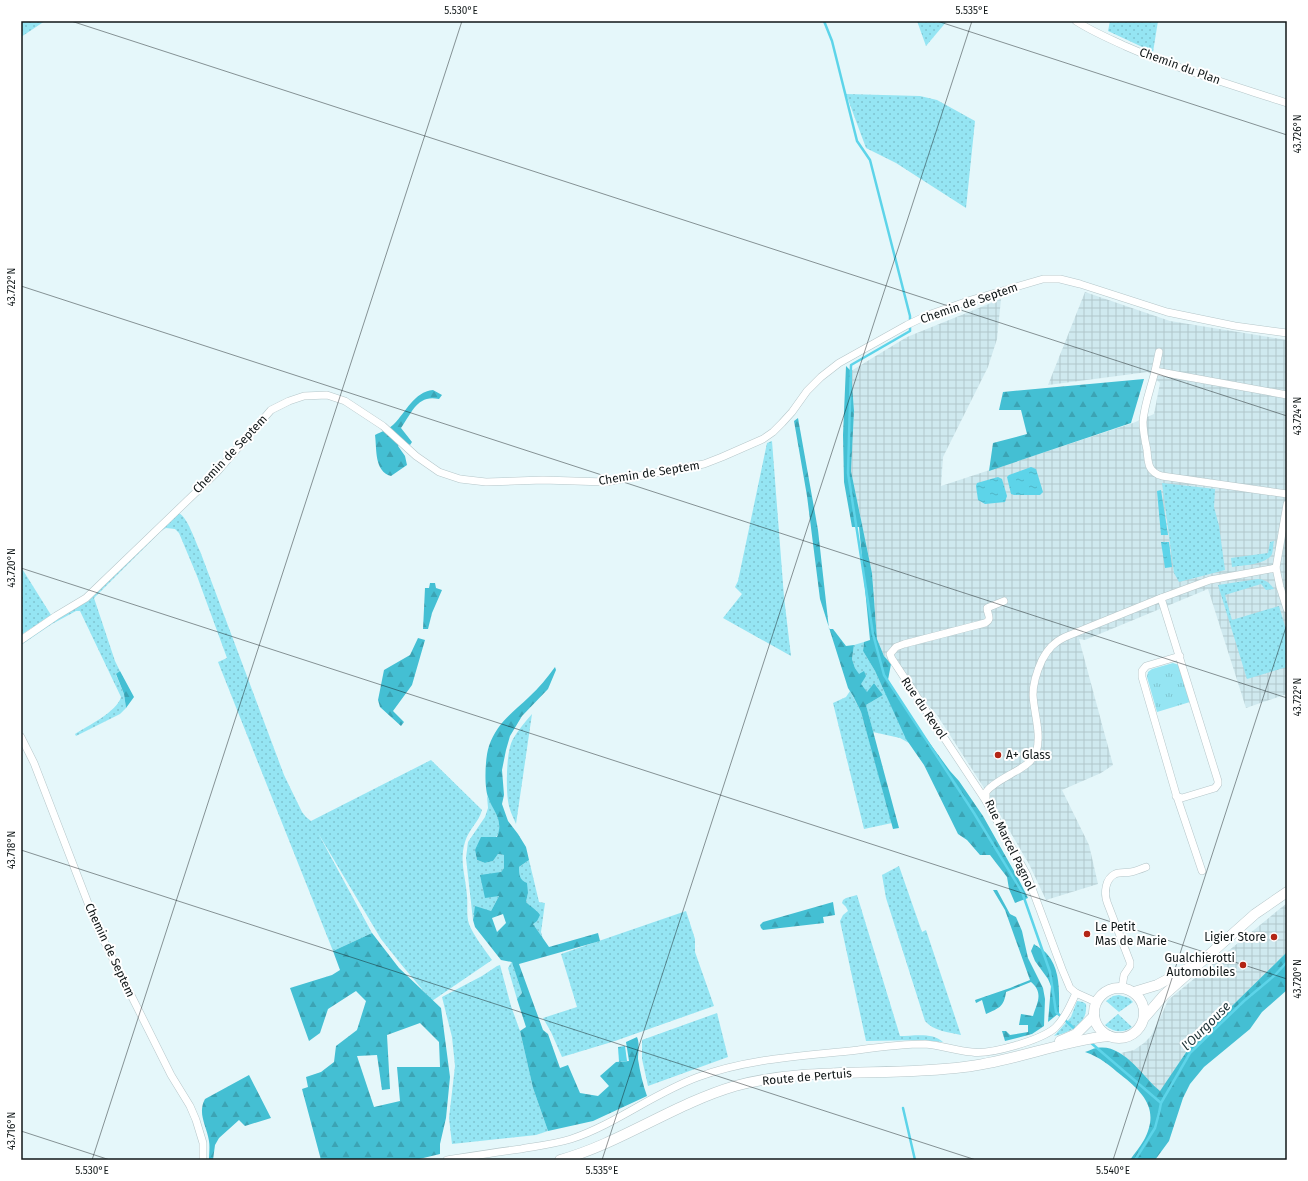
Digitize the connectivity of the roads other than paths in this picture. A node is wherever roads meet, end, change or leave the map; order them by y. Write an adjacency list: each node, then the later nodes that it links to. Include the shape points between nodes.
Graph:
1 (1076, 21): 2 (street, Chemin du Plan, via 1111,40 1184,70)
2 (1287, 103)
3 (1287, 333): 13 (street, Chemin de Septem, via 1166,312 1080,284 1060,279 1042,279 928,315 839,363 807,391 773,432 757,442 704,464 606,482 486,482 460,479 439,472 416,456 383,426 345,401 327,395 304,396 271,410 216,473 86,598)
4 (1159, 352): 5 (street)
5 (1155, 371): 6 (street); 7 (street, via 1143,422 1148,463 1154,473)
6 (1287, 395)
7 (1287, 494)
8 (1287, 504): 9 (street)
9 (1276, 568): 10 (street, Rue Marcel Pagnol, via 1210,580); 12 (street)
10 (1161, 598): 14 (street); 17 (street, Rue Marcel Pagnol, via 1065,637 1049,648 1039,666 1034,686 1037,737 1035,754 1029,762 989,788)
11 (1004, 601): 17 (street, Rue du Revol, via 987,608 990,618 985,624 896,647 890,654)
12 (1287, 610)
13 (21, 640)
14 (1180, 656): 16 (street, via 1146,666 1142,671); 16 (street, via 1218,784 1215,788 1182,798)
15 (21, 737): 30 (street, Chemin de Septem, via 34,763 98,929 171,1075 193,1113 203,1143)
16 (1176, 796): 19 (street)
17 (986, 801): 24 (street, Rue Marcel Pagnol, via 1027,875 1065,976 1070,988)
18 (1146, 867): 22 (street, via 1114,875 1106,889 1107,902 1130,962)
19 (1202, 871)
20 (1287, 892): 21 (main road, via 1255,914)
21 (1203, 960): 23 (main road, via 1157,985); 27 (main road, via 1164,995)
22 (1122, 988): 23 (main road); 25 (main road, via 1104,992)
23 (1134, 992): 27 (main road, via 1143,1003)
24 (1076, 993): 25 (street); 31 (street, via 1062,1019 1051,1031 1027,1042 997,1050 972,1052 937,1045 897,1045 736,1065 689,1080 607,1123 572,1138 550,1144)
25 (1096, 1002): 26 (main road)
26 (1094, 1016): 28 (main road, via 1096,1025); 29 (main road, Route de Pertuis, via 1076,1034)
27 (1145, 1017): 28 (main road, via 1138,1031 1132,1036)
28 (1109, 1036): 29 (main road, Route de Pertuis)
29 (1044, 1049): 32 (main road, Route de Pertuis, via 952,1069 816,1074 735,1086 670,1112 598,1147)
30 (202, 1160)
31 (447, 1160)
32 (560, 1160)

